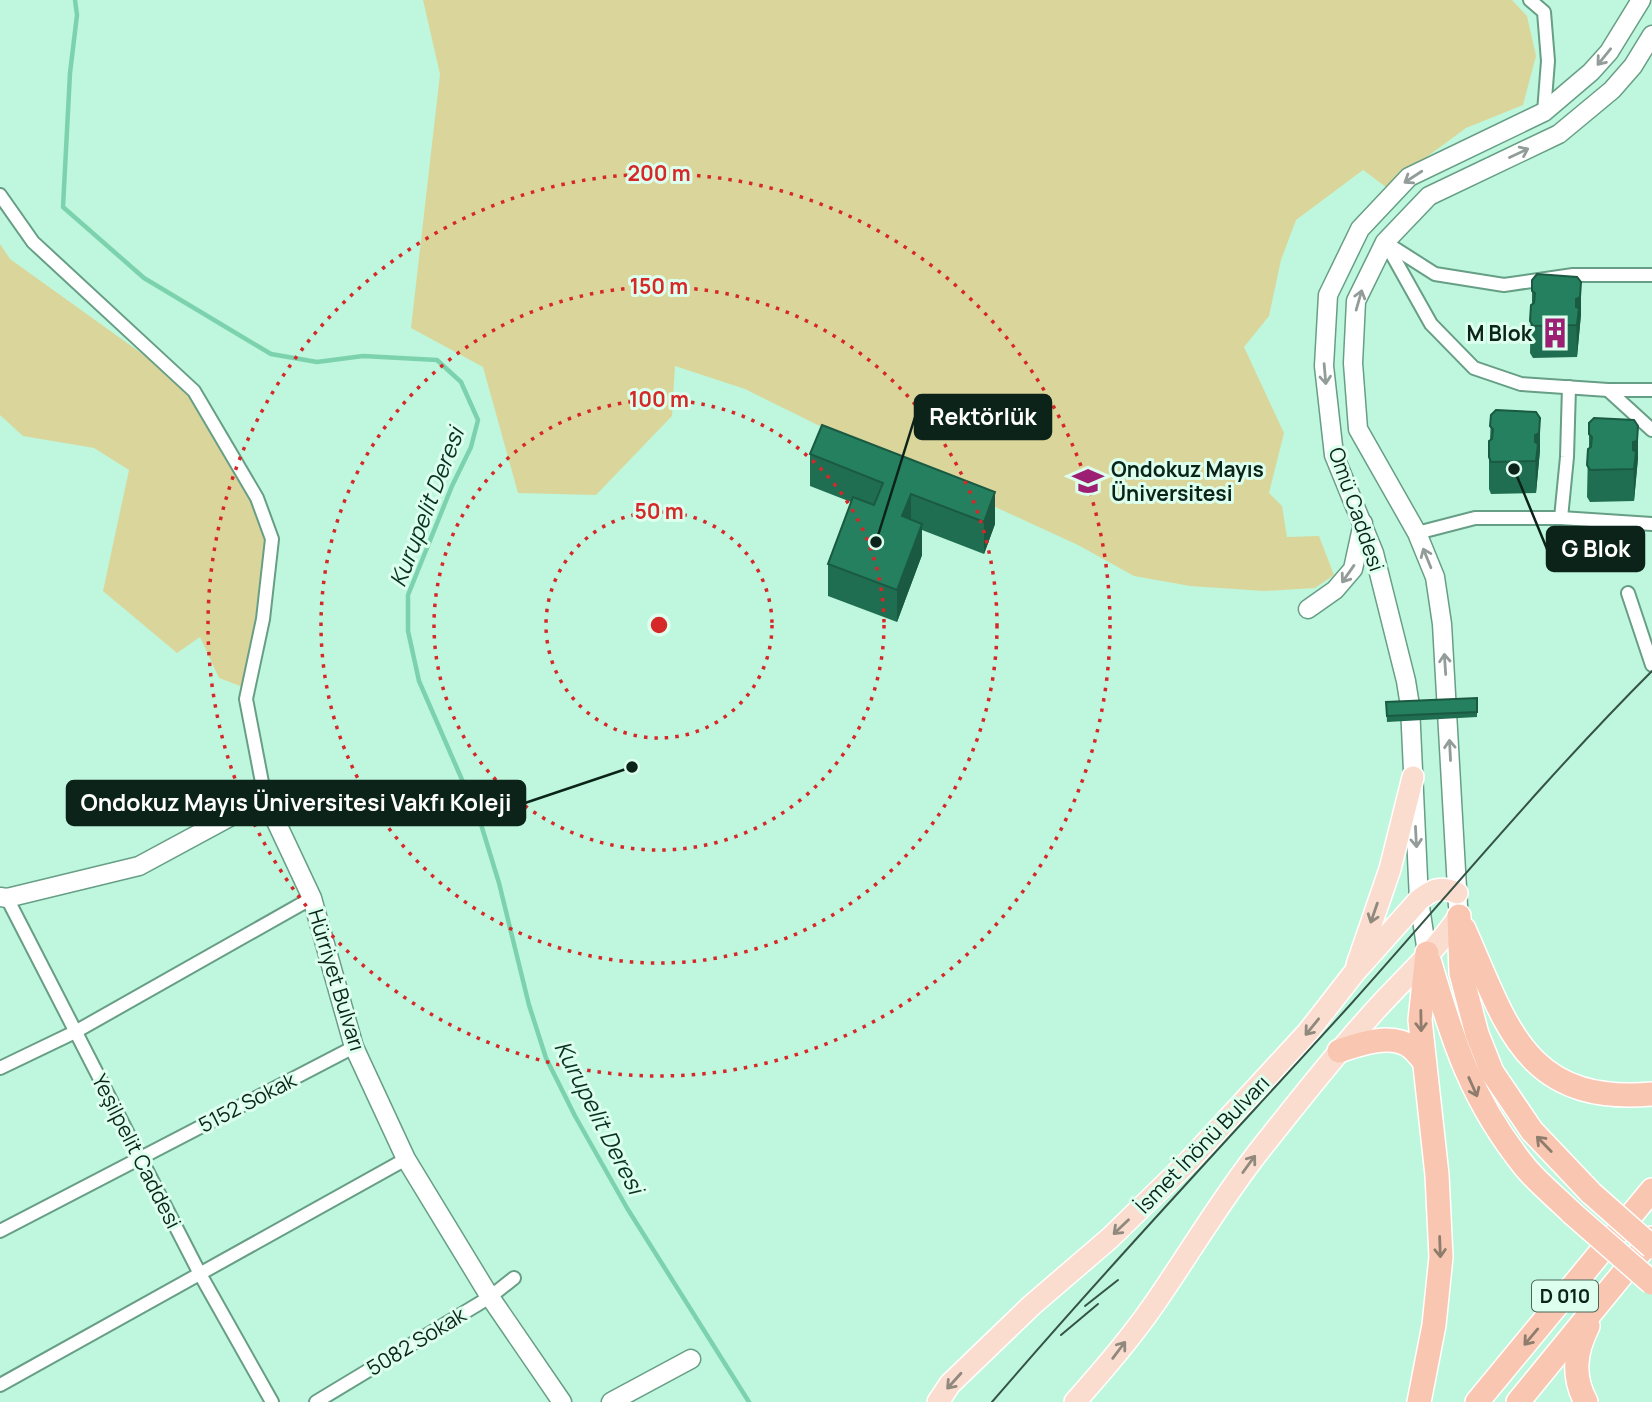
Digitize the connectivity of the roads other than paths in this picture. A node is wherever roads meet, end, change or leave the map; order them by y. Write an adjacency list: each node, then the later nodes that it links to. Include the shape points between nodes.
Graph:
1 (1530, 0): 4 (street, via 1544,12 1548,61)
2 (1642, 0): 4 (street, Omü Caddesi, one-way to 4, via 1609,52)
3 (1652, 35): 6 (street, Omü Caddesi, one-way to 3, via 1429,196 1559,134 1612,90)
4 (1544, 112): 13 (street, Omü Caddesi, one-way to 13, via 1409,177 1360,229 1328,295 1324,366 1334,455)
5 (0, 195): 20 (street, via 33,242 194,391 257,498 272,539 263,619 246,699)
6 (1385, 242): 7 (street, via 1435,274 1504,285 1573,275); 8 (street, via 1432,324 1474,368 1521,384); 15 (street, Omü Caddesi, one-way to 6, via 1358,429 1353,363 1356,301)
7 (1652, 275)
8 (1569, 387): 9 (street); 12 (street)
9 (1608, 390): 10 (street); 11 (street)
10 (1652, 390)
11 (1652, 429)
12 (1561, 518): 14 (street); 15 (street, via 1475,518)
13 (1363, 523): 17 (street, one-way to 17, via 1353,569 1335,590); 19 (street, Omü Caddesi, via 1406,681)
14 (1652, 524)
15 (1417, 533): 21 (street, Omü Caddesi, one-way to 15, via 1442,624 1435,578)
16 (1628, 593): 18 (street)
17 (1308, 609)
18 (1652, 665)
19 (1413, 777): 24 (street, Omü Caddesi, one-way to 24); 27 (main road, one-way to 27, via 1390,869)
20 (264, 798): 22 (street, via 139,866); 23 (street, Hürriyet Bulvarı)
21 (1457, 893): 24 (main road, İsmet İnönü Bulvarı, via 1444,887); 25 (street, Omü Caddesi)
22 (3, 898): 28 (street, Yeşilpelit Caddesi)
23 (312, 898): 28 (street); 29 (street, Hürriyet Bulvarı)
24 (1419, 900): 26 (street, Omü Caddesi); 27 (main road, İsmet İnönü Bulvarı)
25 (1459, 916): 26 (main road, İsmet İnönü Bulvarı); 33 (highway, via 1512,1034 1537,1064 1566,1083 1597,1093); 39 (highway, one-way to 25, bridge, via 1591,1193 1532,1131 1492,1072 1461,972)
26 (1427, 953): 30 (main road, İsmet İnönü Bulvarı); 31 (highway, one-way to 31, via 1420,1020); 42 (highway, one-way to 42, bridge, via 1449,1030 1475,1093 1494,1124 1527,1169)
27 (1354, 973): 51 (main road, İsmet İnönü Bulvarı, one-way to 51, via 1308,1032 1189,1161 1032,1305 950,1384)
28 (75, 1032): 32 (street); 34 (street, Yeşilpelit Caddesi)
29 (354, 1047): 34 (street, 5152 Sokak); 35 (street, Hürriyet Bulvarı)
30 (1339, 1051): 31 (highway, via 1394,1041 1411,1046); 52 (main road, İsmet İnönü Bulvarı, one-way to 30, via 1155,1303 1254,1156)
31 (1424, 1061): 53 (highway, one-way to 53, via 1441,1256)
32 (0, 1068)
33 (1652, 1094)
34 (140, 1158): 37 (street, 5152 Sokak); 40 (street, Yeşilpelit Caddesi)
35 (406, 1159): 40 (street); 43 (street, Hürriyet Bulvarı)
36 (1652, 1190): 54 (highway, D 010, one-way to 54)
37 (0, 1231)
38 (1652, 1238): 44 (highway, D 010)
39 (1652, 1247)
40 (200, 1274): 46 (street); 47 (street, Yeşilpelit Caddesi)
41 (514, 1278): 43 (street, 5082 Sokak)
42 (1652, 1283)
43 (490, 1297): 48 (street, 5082 Sokak); 49 (street, Hürriyet Bulvarı)
44 (1599, 1304): 55 (highway, D 010); 56 (highway, via 1574,1367)
45 (691, 1359): 50 (street)
46 (0, 1384)
47 (272, 1402)
48 (316, 1402)
49 (562, 1402)
50 (611, 1402)
51 (938, 1402)
52 (1075, 1402)
53 (1419, 1402)
54 (1477, 1402)
55 (1518, 1402)
56 (1586, 1402)

